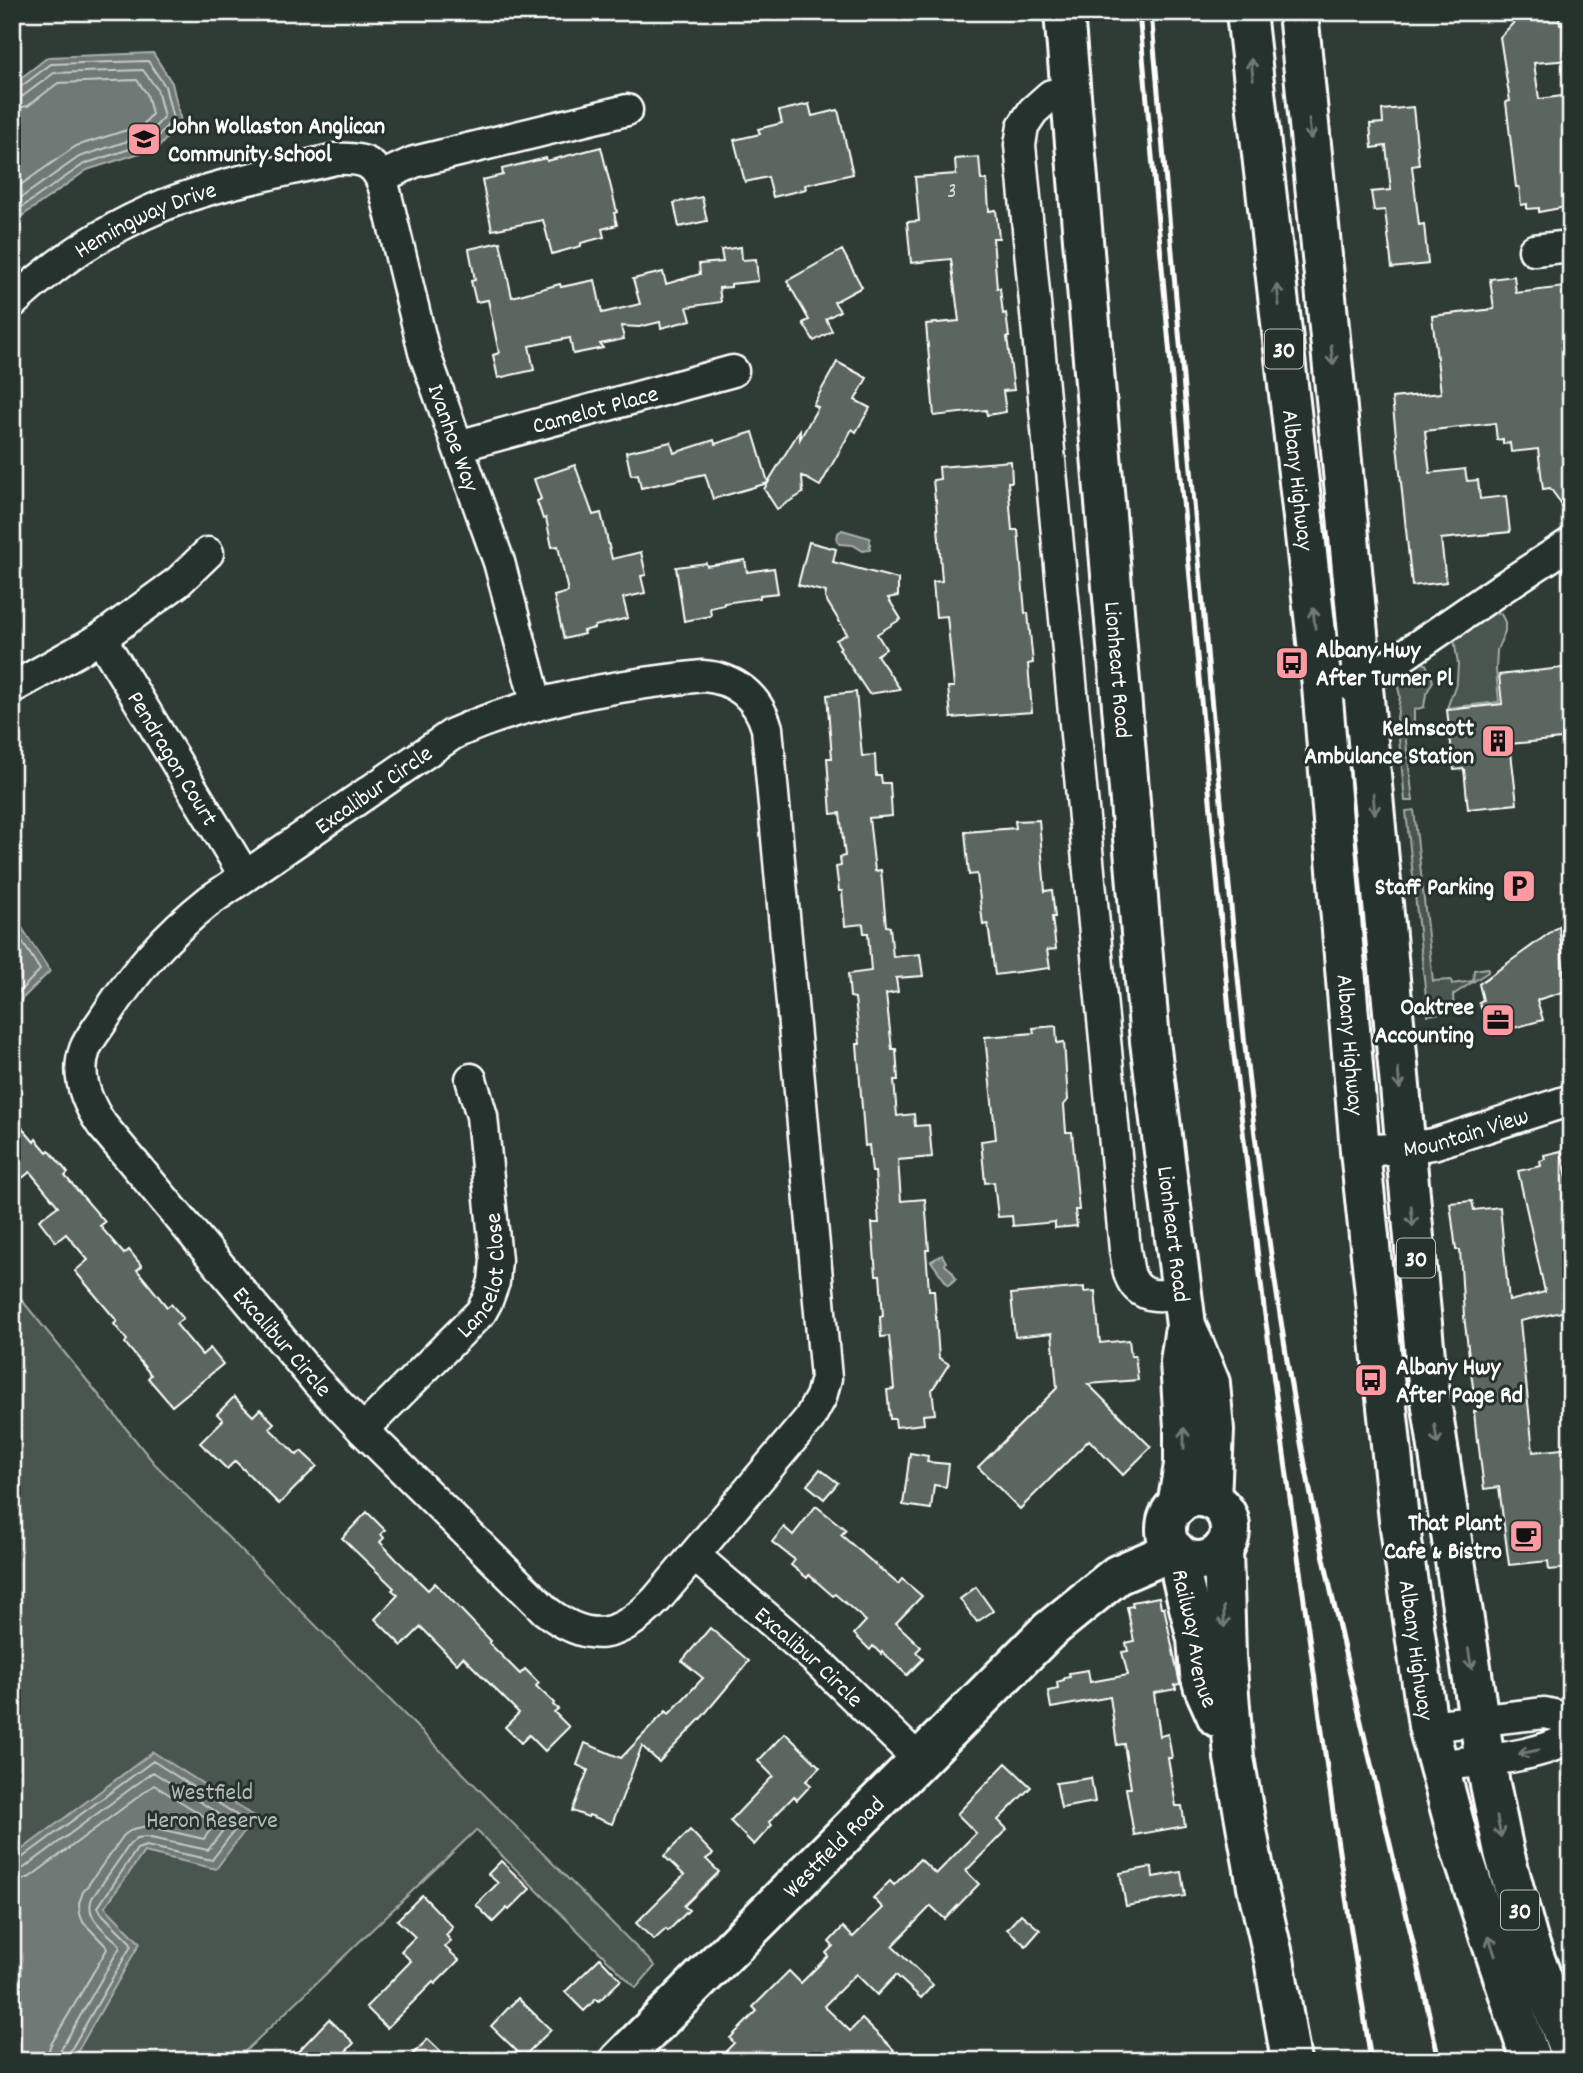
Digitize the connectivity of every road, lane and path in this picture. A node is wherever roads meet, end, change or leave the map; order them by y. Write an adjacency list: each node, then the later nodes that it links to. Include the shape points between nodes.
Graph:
1 (1064, 12): 4 (main road, Lionheart Road)
2 (1246, 12): 16 (main road, Albany Highway / 30, one-way to 2)
3 (1298, 12): 15 (main road, Albany Highway / 30, one-way to 15)
4 (1071, 92): 24 (main road, Lionheart Road, via 1150,1041); 24 (street, via 1051,95 1033,111 1023,125 1020,145 1125,1250 1131,1279 1141,1291)
5 (627, 110): 6 (street)
6 (378, 172): 9 (street, Hemingway Drive, via 366,162 335,159 166,204 94,240); 11 (street, Ivanhoe Way, via 424,352)
7 (1571, 246): 8 (street)
8 (1534, 250)
9 (12, 303)
10 (733, 371): 11 (street, Camelot Place)
11 (458, 446): 18 (street, Ivanhoe Way, via 499,562)
12 (1571, 543): 15 (street)
13 (208, 553): 14 (street, via 178,582)
14 (101, 638): 17 (street); 19 (street, Pendragon Court)
15 (1363, 681): 16 (street); 22 (main road, Albany Highway / 30, one-way to 22)
16 (1322, 686): 23 (main road, Albany Highway / 30)
17 (12, 688)
18 (537, 705): 19 (street, Excalibur Circle, via 453,734); 28 (street, Excalibur Circle, via 633,684 711,677 750,695 767,728 826,1378 809,1419)
19 (245, 876): 25 (street, Excalibur Circle, via 183,922 127,984 85,1049 86,1100 275,1334)
20 (471, 1079): 25 (street, Lancelot Close, via 485,1142 496,1260 491,1292 473,1321)
21 (1571, 1100): 22 (street, Mountain View, via 1433,1144)
22 (1406, 1148): 23 (street, Mountain View); 30 (main road, Albany Highway / 30, one-way to 30, via 1426,1367)
23 (1360, 1151): 31 (main road, Albany Highway / 30, via 1399,1520)
24 (1184, 1309): 26 (main road, Lionheart Road, via 1180,1362)
25 (363, 1430): 28 (street, Excalibur Circle, via 546,1611 578,1630 600,1633 627,1625 649,1608)
26 (1182, 1525): 27 (main road, via 1186,1559 1203,1560); 27 (main road, Railway Avenue, via 1220,1506 1229,1522); 33 (main road, Railway Avenue, via 1182,1579 1198,1639 1200,1674); 35 (main road, Westfield Road, via 1047,1632)
27 (1223, 1549): 33 (main road, Railway Avenue, one-way to 33)
28 (695, 1556): 35 (street, Excalibur Circle, via 814,1658)
29 (1571, 1718): 30 (street, via 1545,1713)
30 (1479, 1719): 31 (street); 34 (main road, Albany Highway / 30)
31 (1428, 1726): 36 (main road, Albany Highway / 30)
32 (1571, 1738): 34 (street, one-way to 34, via 1553,1747)
33 (1234, 1758): 37 (main road, Railway Avenue)
34 (1485, 1760): 36 (street); 38 (main road, Albany Highway / 30, one-way to 38, via 1528,1940)
35 (920, 1761): 39 (main road, Westfield Road)
36 (1438, 1765): 42 (main road, Albany Highway / 30, one-way to 36)
37 (1256, 1886): 40 (main road, Railway Avenue, via 1257,1956); 41 (main road, Railway Avenue, via 1275,1959)
38 (1571, 2056)
39 (619, 2061)
40 (1268, 2061)
41 (1291, 2061)
42 (1531, 2061)

